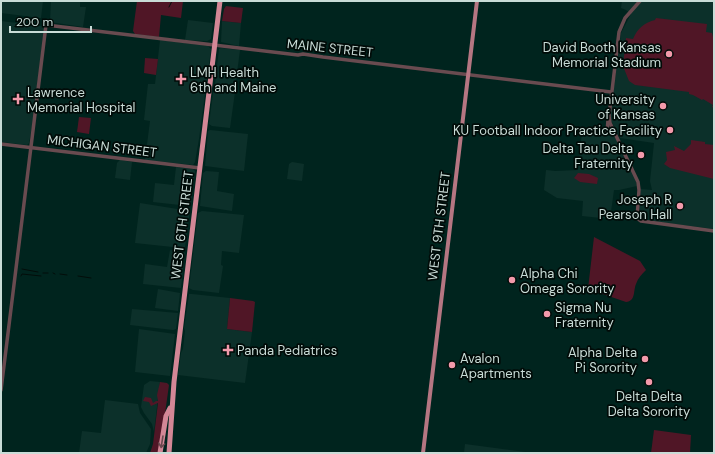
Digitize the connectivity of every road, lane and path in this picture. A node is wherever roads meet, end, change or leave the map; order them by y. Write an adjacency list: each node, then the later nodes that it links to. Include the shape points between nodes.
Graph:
1 (220, 1): 4 (highway, WEST 6TH STREET)
2 (477, 1): 5 (main road, WEST 9TH STREET)
3 (640, 1): 6 (street, via 628,14 620,29)
4 (216, 45): 5 (street, MAINE STREET); 10 (street, MAINE STREET, via 46,25); 11 (highway, WEST 6TH STREET)
5 (468, 75): 6 (street, MAINE STREET); 17 (main road, WEST 9TH STREET)
6 (612, 92): 7 (street)
7 (609, 116): 8 (street); 12 (street, via 639,184 638,220)
8 (607, 133)
9 (1, 144): 10 (street, MICHIGAN STREET)
10 (31, 148): 11 (street, MICHIGAN STREET); 13 (street)
11 (200, 168): 14 (highway, WEST 6TH STREET)
12 (714, 231)
13 (1, 390)
14 (172, 405): 15 (highway, one-way to 15, via 166,416); 16 (highway, WEST 6TH STREET)
15 (160, 453)
16 (169, 453)
17 (423, 453)

